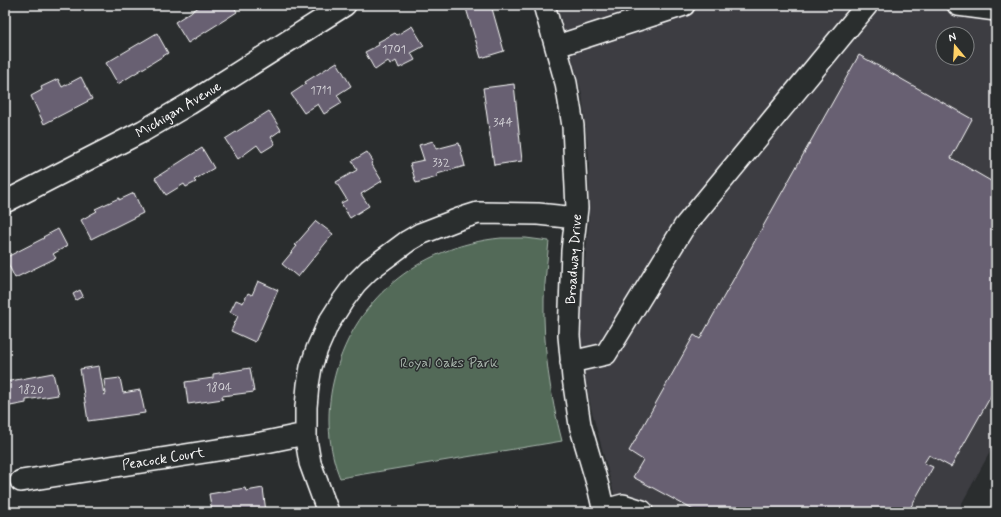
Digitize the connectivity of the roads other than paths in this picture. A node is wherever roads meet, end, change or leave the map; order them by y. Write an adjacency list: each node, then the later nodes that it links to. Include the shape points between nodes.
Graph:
1 (345, 5): 8 (street, Michigan Avenue, via 143,131)
2 (544, 5): 7 (street, Broadway Drive)
3 (684, 5): 7 (street)
4 (868, 5): 10 (street, via 684,227 606,354)
5 (958, 5): 6 (street)
6 (994, 8)
7 (557, 46): 9 (street, Broadway Drive, via 573,126)
8 (5, 202)
9 (576, 218): 10 (street, Broadway Drive, via 572,251 569,336); 11 (street, via 538,214 478,213 420,234 369,270 342,302 317,348 308,385)
10 (571, 362): 13 (street, Broadway Drive, via 580,425)
11 (305, 434): 12 (street, Peacock Court); 14 (street, via 310,463)
12 (21, 481)
13 (604, 511): 15 (street, via 623,505)
14 (328, 512)
15 (642, 512)

